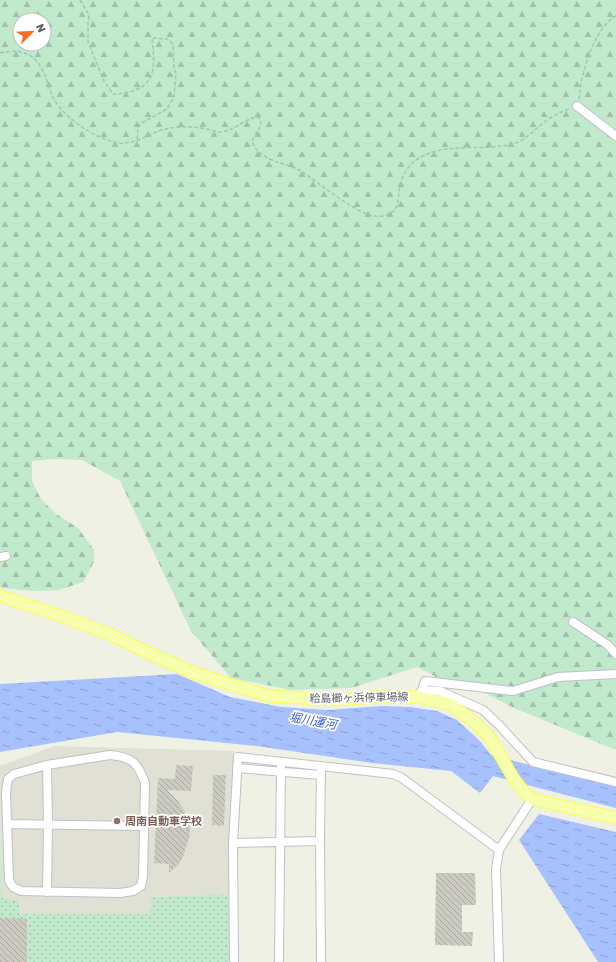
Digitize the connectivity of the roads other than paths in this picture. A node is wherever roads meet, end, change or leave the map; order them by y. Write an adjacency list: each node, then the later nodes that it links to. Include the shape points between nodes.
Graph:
1 (577, 106): 2 (street)
2 (616, 136)
3 (0, 596): 7 (main road, 粭島櫛ヶ浜停車場線, via 109,634 194,673 269,696 336,700)
4 (573, 622): 5 (street, via 608,645)
5 (616, 654)
6 (616, 674): 7 (street, via 558,676 513,691 425,681)
7 (420, 694): 13 (street, via 440,691 483,710 533,762); 14 (main road, 粭島櫛ヶ浜停車場線, via 450,704 477,724 490,738 514,779)
8 (281, 762): 10 (street, via 238,757); 11 (street); 12 (street)
9 (47, 765): 16 (street, via 14,774 8,779); 17 (street); 18 (street, via 110,755 131,760 140,768 145,783)
10 (237, 768): 12 (street); 21 (street)
11 (321, 771): 12 (street); 19 (street); 22 (street, via 392,774 402,778)
12 (280, 772): 20 (street)
13 (616, 782)
14 (528, 796): 15 (main road); 22 (street)
15 (616, 818)
16 (6, 824): 17 (street); 23 (street, via 9,880 13,887 21,891)
17 (48, 824): 18 (street); 23 (street)
18 (144, 826): 23 (street, via 141,886 133,891 120,893)
19 (320, 841): 20 (street); 26 (street)
20 (279, 842): 21 (street); 25 (street)
21 (233, 843): 24 (street)
22 (499, 850): 27 (street, via 496,868)
23 (47, 892)
24 (234, 962)
25 (279, 962)
26 (321, 962)
27 (499, 962)

